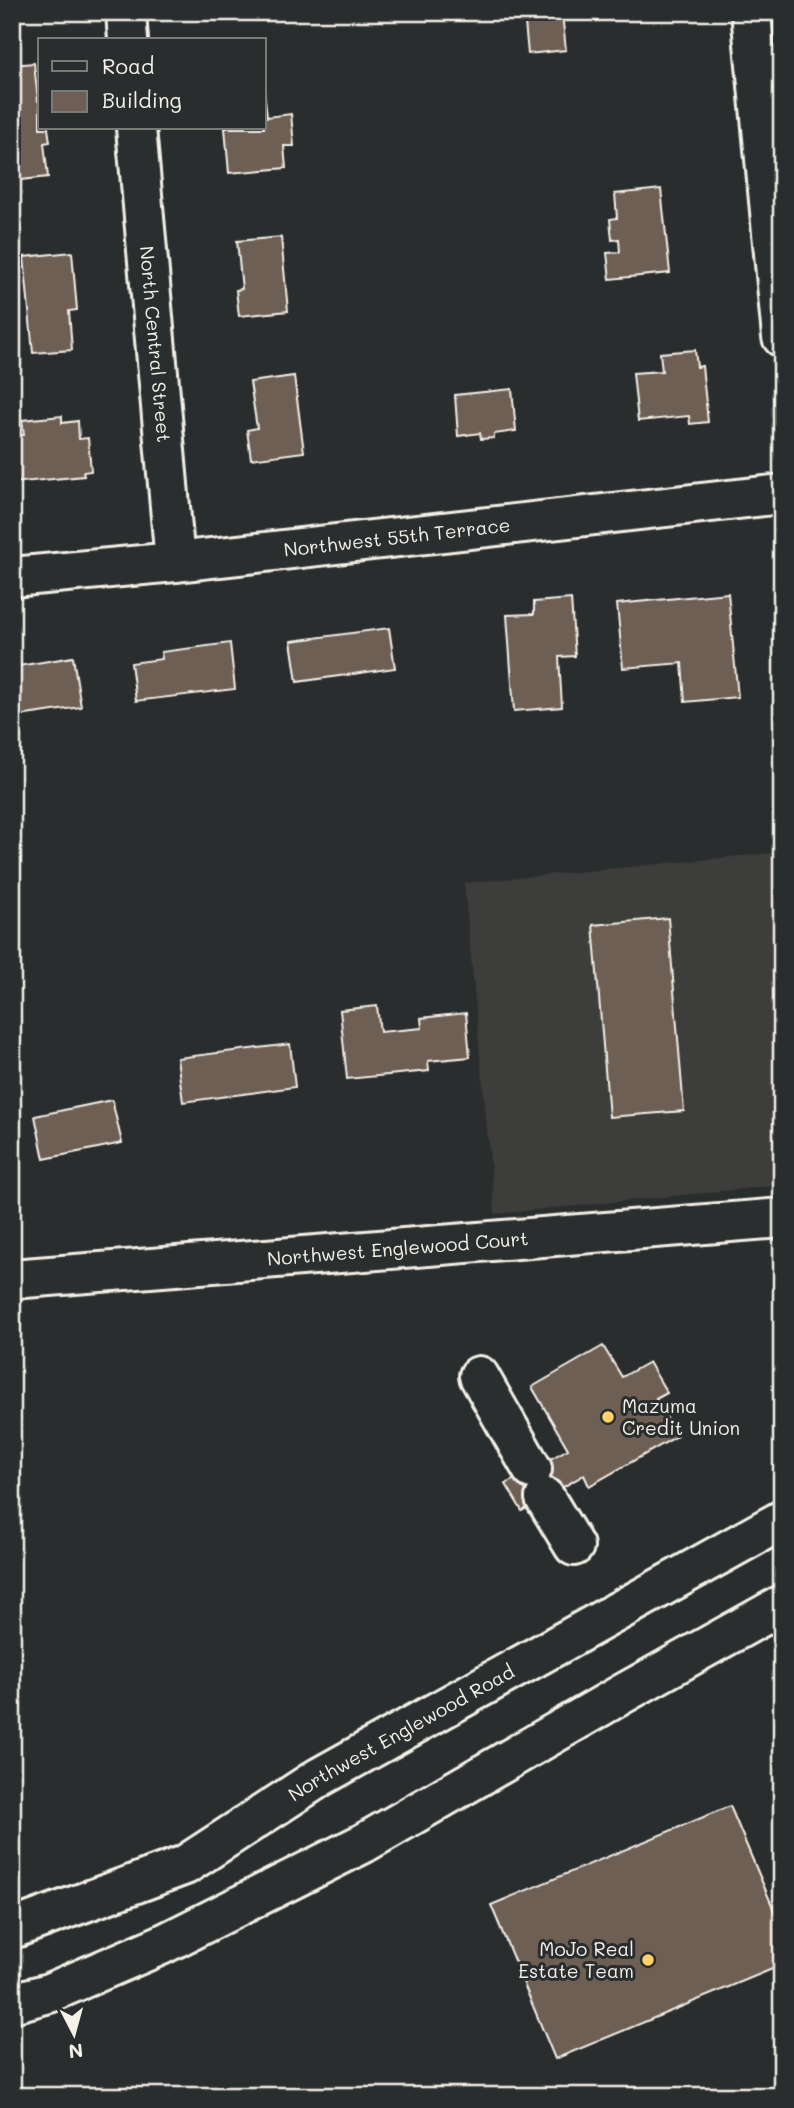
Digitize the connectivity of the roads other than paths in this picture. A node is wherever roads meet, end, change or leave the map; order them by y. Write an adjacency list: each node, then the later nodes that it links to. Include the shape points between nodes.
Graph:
1 (126, 12): 3 (street)
2 (751, 12): 5 (street)
3 (128, 38)
4 (136, 130): 7 (street, North Central Street)
5 (782, 337)
6 (782, 494): 7 (street, Northwest 55th Terrace)
7 (175, 562): 8 (street, Northwest 55th Terrace)
8 (12, 577)
9 (782, 1218): 10 (street, Northwest Englewood Court)
10 (12, 1279)
11 (479, 1376): 13 (street)
12 (782, 1520): 16 (street, Northwest Englewood Road, via 320,1777 185,1865)
13 (574, 1545)
14 (782, 1605): 15 (street)
15 (765, 1628): 17 (street, via 624,1693 364,1843 161,1945 49,1993)
16 (12, 1929)
17 (12, 2003)

